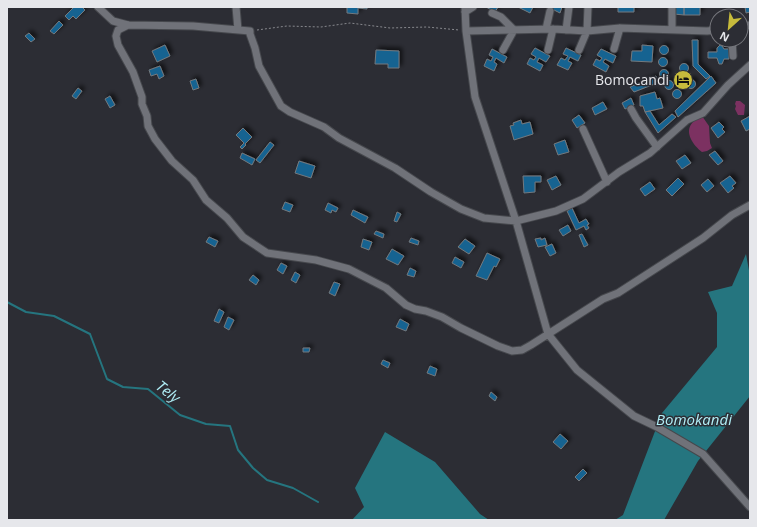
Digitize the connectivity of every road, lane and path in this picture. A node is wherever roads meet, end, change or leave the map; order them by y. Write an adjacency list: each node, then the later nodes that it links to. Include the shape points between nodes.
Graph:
1 (98, 7): 10 (street, via 113,21)
2 (236, 7): 14 (street)
3 (473, 7): 7 (street)
4 (569, 7): 17 (street)
5 (588, 7): 20 (street)
6 (672, 7): 13 (street)
7 (465, 10): 19 (street)
8 (550, 11): 12 (street)
9 (492, 13): 16 (street, via 501,17)
10 (128, 25): 14 (street); 34 (street, via 118,30 118,45 133,72 148,126 155,139 172,161 193,180 206,200 251,243 266,253 316,260 349,269 386,288 406,305 442,317 498,346 522,350)
11 (620, 28): 13 (street); 20 (street); 22 (street)
12 (550, 29): 16 (street); 17 (street); 24 (street)
13 (672, 29): 18 (street)
14 (238, 30): 15 (street)
15 (250, 30): 19 (path, via 350,23 390,28 427,27); 33 (street, via 259,66 282,106 290,112 324,127 461,209 484,218)
16 (514, 30): 19 (street); 23 (street)
17 (566, 30): 20 (street)
18 (709, 30)
19 (466, 31): 33 (street, via 475,97)
20 (587, 31): 25 (street)
21 (732, 48): 26 (street)
22 (614, 49)
23 (503, 50)
24 (548, 50)
25 (579, 50)
26 (733, 56)
27 (750, 65): 30 (street, via 703,113 687,120)
28 (631, 108): 30 (street)
29 (583, 129): 31 (street)
30 (657, 147): 31 (street)
31 (607, 182): 33 (street, via 569,206)
32 (750, 205): 34 (street, via 732,215 674,258 618,293 603,298 570,322)
33 (516, 221): 34 (street)
34 (548, 334): 35 (street, via 577,370 634,416 703,454)
35 (750, 507)

